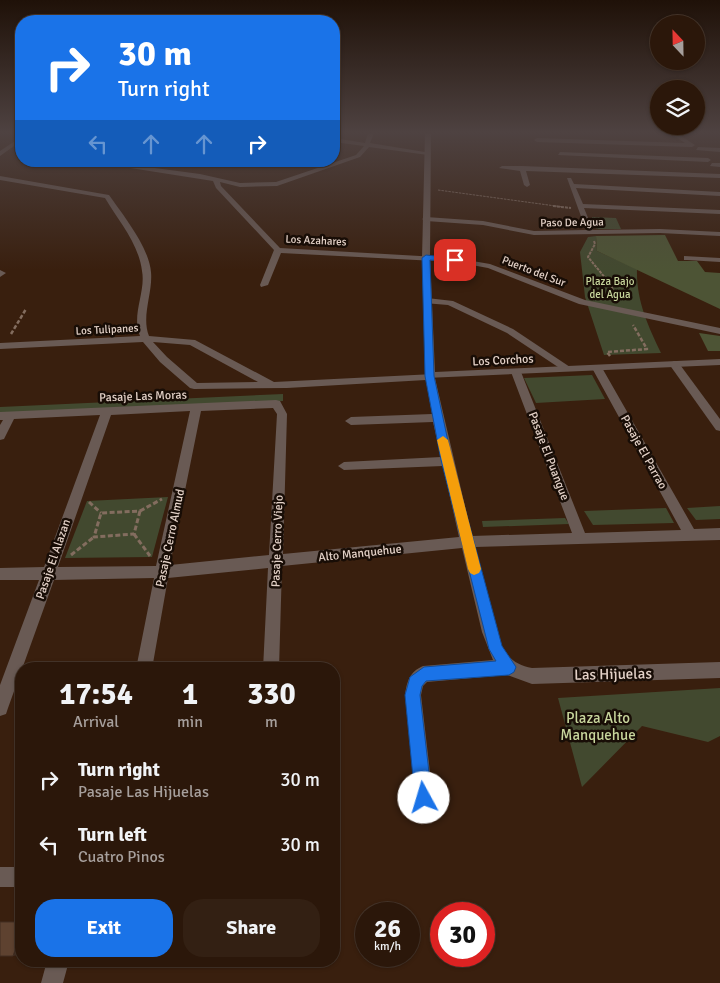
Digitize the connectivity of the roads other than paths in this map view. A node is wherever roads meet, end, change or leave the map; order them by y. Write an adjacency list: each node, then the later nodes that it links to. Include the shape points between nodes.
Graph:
1 (5, 179): 23 (street, via 107,196 141,251 147,272 141,327)
2 (209, 179): 7 (street)
3 (292, 179): 7 (street, via 277,184 240,185)
4 (427, 179): 13 (street)
5 (525, 179): 8 (street)
6 (569, 179): 9 (street)
7 (216, 181): 16 (street, Los Azahares)
8 (527, 185)
9 (572, 186): 10 (street); 11 (street)
10 (720, 194)
11 (581, 208): 12 (street); 14 (street)
12 (720, 212)
13 (426, 219): 14 (street, Paso De Agua, via 483,223 534,234); 17 (street)
14 (591, 233): 15 (street, Paso De Agua, via 660,231)
15 (720, 234)
16 (278, 250): 17 (street, Los Azahares); 20 (street)
17 (426, 258): 21 (street); 22 (street, Puerto del Sur, via 490,266 582,302)
18 (687, 258): 19 (street)
19 (720, 260)
20 (264, 285)
21 (428, 301): 28 (street, via 450,303 510,330); 30 (street)
22 (720, 331)
23 (147, 339): 24 (street, Los Tulipanes); 31 (street, via 192,342); 31 (street, Los Tulipanes, via 194,386)
24 (2, 346)
25 (720, 362): 26 (street, Los Corchos)
26 (674, 364): 27 (street, Los Corchos); 39 (street)
27 (597, 368): 28 (street, Los Corchos); 44 (street, Pasaje El Parrao)
28 (568, 369): 29 (street, Los Corchos)
29 (516, 372): 30 (street, Los Corchos); 45 (street, Pasaje El Puangue)
30 (430, 376): 32 (street, Los Corchos); 37 (street)
31 (273, 385): 32 (street, Los Tulipanes)
32 (287, 385)
33 (196, 408): 34 (street, Pasaje Las Moras); 35 (street, Pasaje Las Moras, via 276,404); 49 (street, Pasaje Cerro Almud)
34 (107, 412): 36 (street, Pasaje Las Moras); 48 (street, Pasaje El Alazan)
35 (282, 414): 47 (street, Pasaje Cerro Viejo)
36 (5, 416): 40 (street)
37 (437, 418): 38 (street); 41 (street)
38 (351, 421)
39 (720, 427)
40 (0, 436)
41 (446, 460): 42 (street); 46 (street)
42 (344, 466)
43 (720, 534): 44 (street, Alto Manquehue)
44 (691, 536): 45 (street, Alto Manquehue)
45 (581, 539): 46 (street, Alto Manquehue)
46 (467, 542): 47 (street, Alto Manquehue); 55 (street, via 496,649)
47 (276, 562): 49 (street, Alto Manquehue); 53 (street, Pasaje Cerro Viejo)
48 (49, 572): 49 (street, Alto Manquehue); 50 (street, Alto Manquehue); 51 (street, Pasaje El Alazan)
49 (162, 572): 52 (street, Pasaje Cerro Almud)
50 (0, 574)
51 (17, 662)
52 (145, 662)
53 (271, 662)
54 (15, 666): 57 (street, Pasaje El Alazan)
55 (509, 667): 56 (street, Las Hijuelas, via 520,674 532,676); 58 (street, via 424,674 415,682 413,695)
56 (720, 670)
57 (0, 708)
58 (426, 816)
59 (0, 877): 60 (street)
60 (15, 877)
61 (56, 967): 62 (street)
62 (52, 983)

